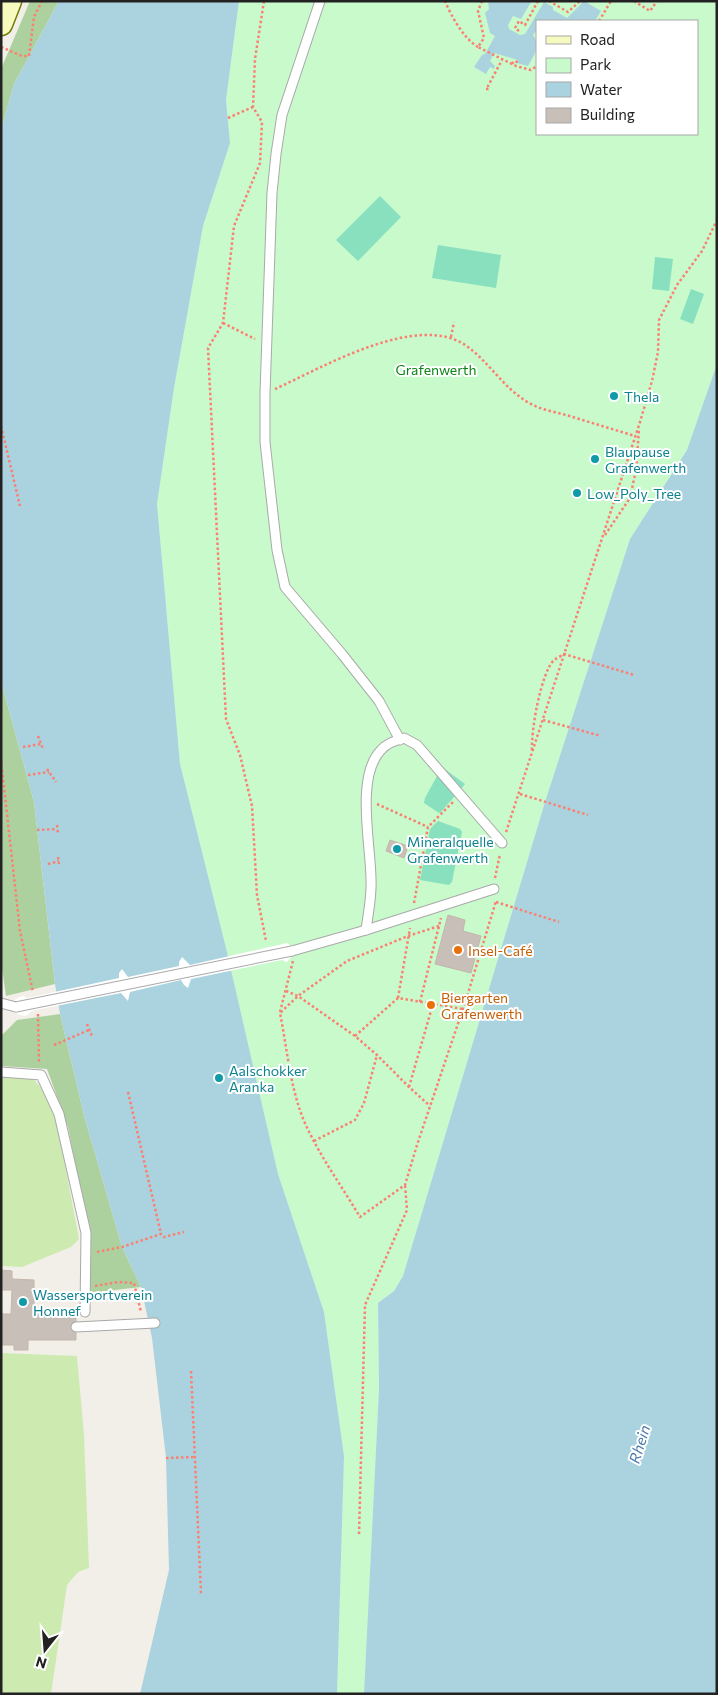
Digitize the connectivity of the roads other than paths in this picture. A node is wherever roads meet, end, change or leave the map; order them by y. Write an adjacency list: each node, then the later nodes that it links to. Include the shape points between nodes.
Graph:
1 (10, 1): 3 (street)
2 (320, 1): 4 (lane, via 282,115 272,193 264,394 265,442 276,550 284,587 379,701)
3 (1, 24)
4 (400, 740): 5 (lane, via 404,738 418,746); 7 (lane, via 381,749 372,762 367,783 371,882)
5 (502, 843)
6 (494, 889): 7 (lane)
7 (366, 930): 8 (lane, bridge, via 293,951 16,1007)
8 (1, 1003)
9 (1, 1072): 10 (lane, via 41,1075 59,1114 86,1233)
10 (85, 1312)
11 (155, 1323): 12 (lane)
12 (76, 1328)

